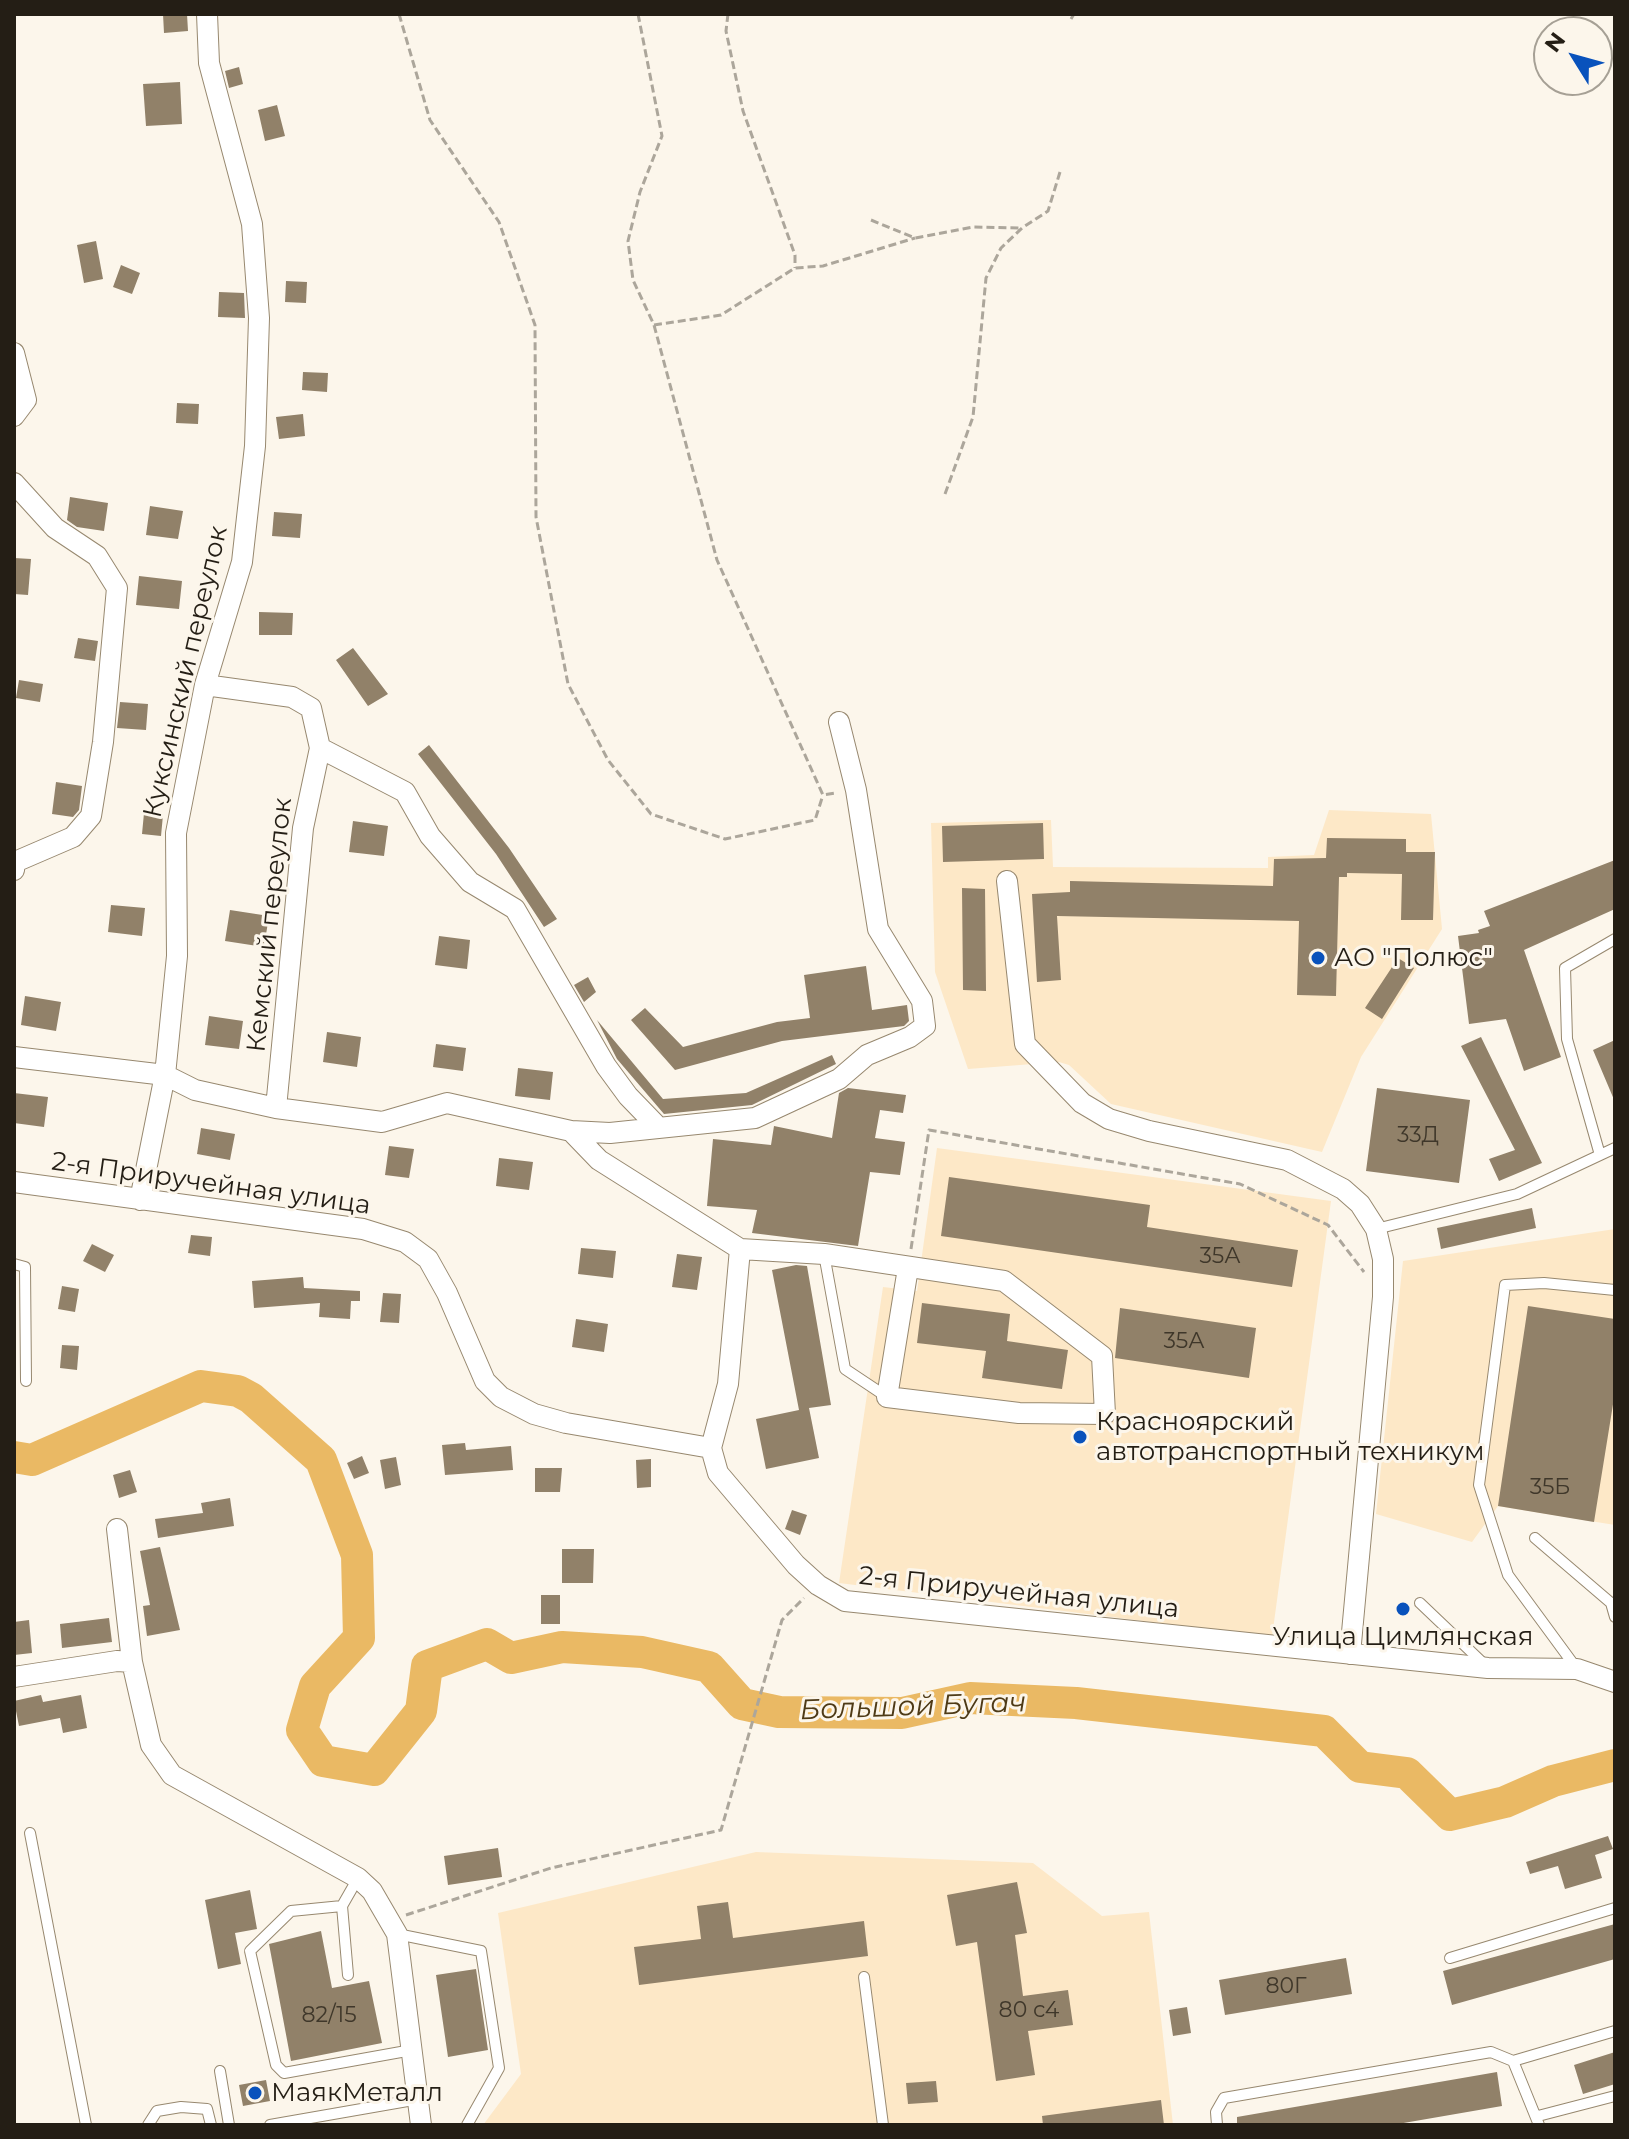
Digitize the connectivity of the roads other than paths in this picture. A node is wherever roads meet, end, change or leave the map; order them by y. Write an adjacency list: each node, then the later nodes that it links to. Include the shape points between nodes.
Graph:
1 (207, 14): 5 (street, Куксинский переулок, via 209,63 252,224 259,318 255,446 242,562)
2 (14, 353): 3 (street, via 26,400)
3 (14, 416)
4 (14, 483): 8 (street, via 55,528 97,556 117,588 91,816 73,837 15,862)
5 (205, 685): 7 (street, via 292,697 311,708); 12 (street, Куксинский переулок, via 176,833 177,956)
6 (839, 722): 14 (street, via 856,790 878,929 922,1001 925,1026 867,1055 839,1079 755,1118)
7 (320, 748): 13 (street, Кемский переулок, via 303,828); 14 (street, via 405,792 430,836 470,882 515,909 606,1066)
8 (14, 870)
9 (1007, 881): 20 (street, via 1025,1044 1082,1103 1109,1119 1149,1131 1287,1160 1343,1189)
10 (1615, 939): 17 (lane, via 1565,968 1567,1039)
11 (14, 1057): 12 (street)
12 (165, 1075): 13 (street, via 195,1090); 19 (street, Куксинский переулок)
13 (276, 1108): 15 (street, via 382,1122 447,1103)
14 (658, 1127): 15 (street)
15 (571, 1131): 21 (street, via 599,1160)
16 (1615, 1148): 17 (lane)
17 (1600, 1155): 20 (lane, via 1517,1194)
18 (14, 1182): 19 (street, 2-я Приручейная улица)
19 (140, 1200): 28 (street, 2-я Приручейная улица, via 363,1229 405,1242 428,1259 485,1381 501,1397 566,1423)
20 (1376, 1229): 33 (street, via 1383,1297)
21 (740, 1249): 22 (street); 28 (street, via 728,1384)
22 (824, 1254): 24 (street); 27 (lane, via 845,1369)
23 (14, 1264): 26 (lane, via 25,1267)
24 (908, 1268): 27 (street); 27 (street, via 1004,1281 1039,1305 1102,1356 1105,1414 1019,1413)
25 (1615, 1290): 36 (lane, via 1505,1285 1479,1485 1508,1575)
26 (26, 1381)
27 (887, 1397)
28 (711, 1448): 33 (street, 2-я Приручейная улица, via 718,1473 796,1565 845,1601)
29 (117, 1529): 34 (street)
30 (1535, 1538): 32 (lane, via 1611,1603)
31 (1420, 1603): 35 (lane)
32 (1615, 1617)
33 (1350, 1654): 35 (street, 2-я Приручейная улица)
34 (132, 1662): 37 (street); 40 (street, via 151,1745 172,1775)
35 (1488, 1668): 36 (street, 2-я Приручейная улица)
36 (1577, 1669): 38 (street, 2-я Приручейная улица)
37 (14, 1677)
38 (1615, 1682)
39 (30, 1833): 54 (lane)
40 (358, 1878): 41 (lane); 43 (street)
41 (342, 1906): 45 (lane); 48 (lane, via 291,1911 250,1951 276,2065 284,2073)
42 (1615, 1908): 44 (lane)
43 (394, 1926): 48 (street); 60 (lane, via 481,1951 499,2068)
44 (1450, 1958)
45 (348, 1975)
46 (864, 1977): 61 (lane)
47 (1615, 2031): 49 (lane)
48 (412, 2050): 52 (street)
49 (1513, 2061): 53 (lane); 62 (lane, via 1491,2052 1224,2098 1216,2112)
50 (220, 2071): 57 (lane)
51 (1615, 2096): 53 (lane)
52 (419, 2099): 58 (lane); 59 (street)
53 (1539, 2121)
54 (86, 2125)
55 (148, 2125): 56 (lane, via 157,2111 181,2107 207,2109)
56 (211, 2125)
57 (229, 2125)
58 (270, 2125)
59 (421, 2125)
60 (467, 2125)
61 (883, 2125)
62 (1217, 2125)

